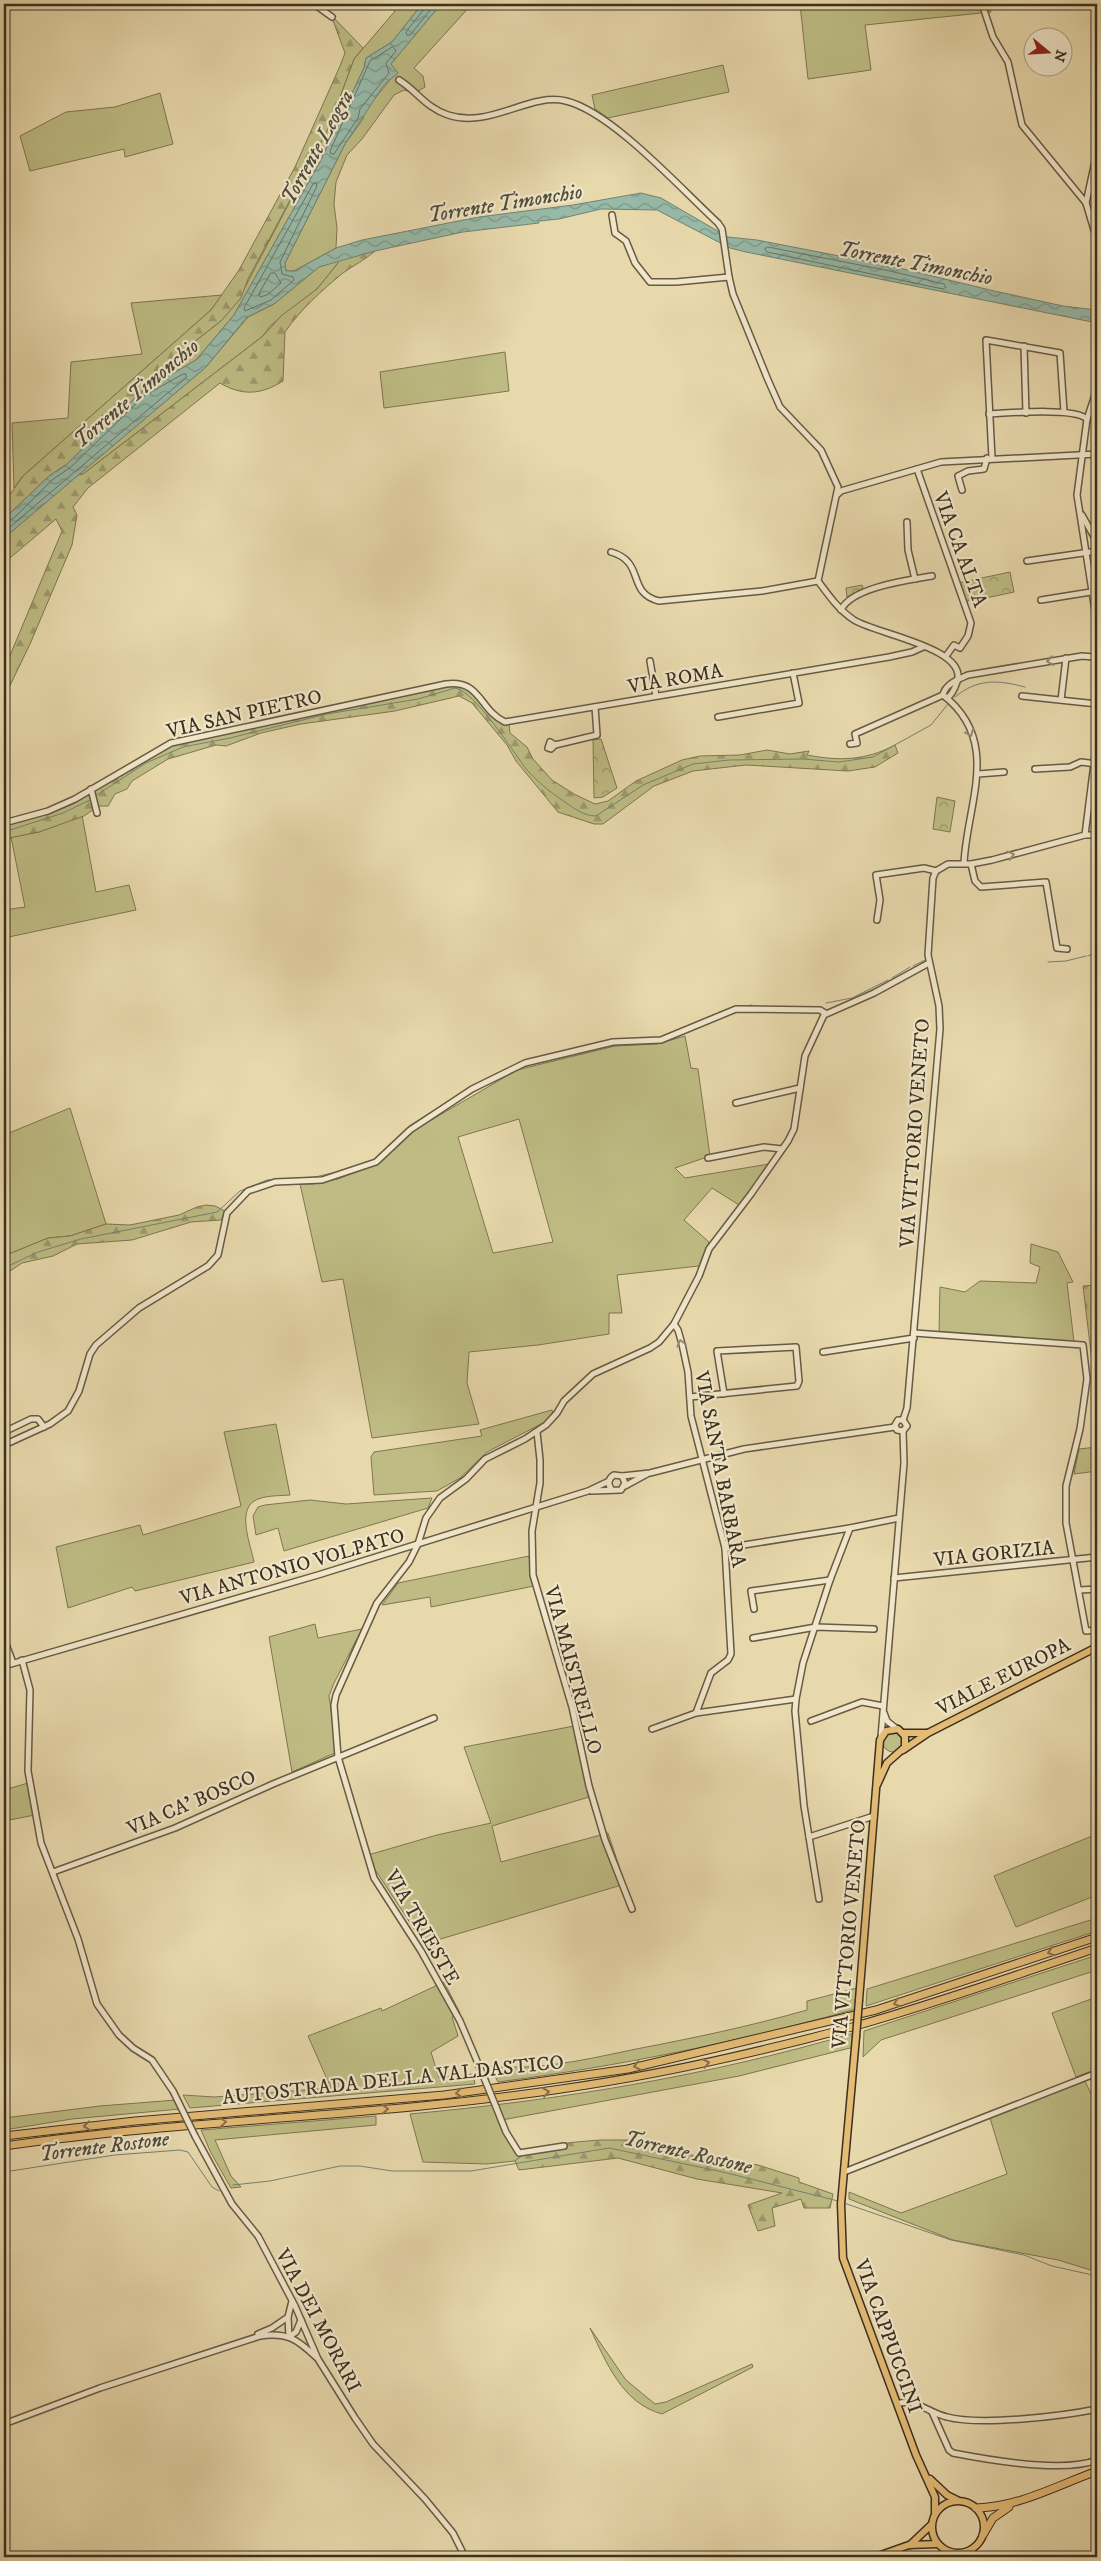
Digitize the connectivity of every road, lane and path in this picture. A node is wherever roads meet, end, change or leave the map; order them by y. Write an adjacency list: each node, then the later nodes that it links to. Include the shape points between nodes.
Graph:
1 (314, 4): 3 (street)
2 (982, 4): 6 (street, via 993,37 1008,62 1022,125)
3 (332, 17)
4 (399, 80): 9 (street, via 426,103 447,115 469,119 553,100 595,112 718,223 723,232)
5 (1097, 152): 6 (street)
6 (1086, 203): 8 (street)
7 (612, 215): 9 (street, via 615,233 626,241 635,263 650,282)
8 (1097, 240)
9 (729, 277): 21 (street, via 780,407 821,450 838,487)
10 (1024, 346): 12 (street, via 1060,353); 13 (street); 14 (street, via 986,340)
11 (1097, 389): 15 (street)
12 (1064, 412): 13 (street); 15 (street)
13 (1026, 413): 14 (street)
14 (989, 414): 18 (street)
15 (1086, 419): 17 (street)
16 (1097, 454): 17 (street)
17 (1081, 456): 18 (street); 22 (street, via 1077,495)
18 (989, 458): 19 (street, via 941,462); 20 (street, via 984,469 958,476)
19 (917, 469): 21 (street, via 840,491); 37 (street, VIA CA ALTA, via 971,623 960,648 954,645)
20 (962, 490)
21 (838, 495): 31 (street)
22 (1080, 512): 24 (street); 27 (street)
23 (907, 522): 30 (street)
24 (1097, 542)
25 (1097, 551): 27 (street)
26 (610, 552): 31 (street, via 624,556 631,564 640,589 648,598 659,601 762,591)
27 (1086, 553): 28 (street); 32 (street)
28 (1027, 561)
29 (932, 576): 30 (street)
30 (914, 579): 34 (street, via 868,590 850,598)
31 (818, 581): 34 (street)
32 (1095, 591): 33 (street); 35 (street)
33 (1041, 600)
34 (841, 610): 36 (street, via 856,621)
35 (1097, 623)
36 (923, 647): 37 (street); 42 (street, VIA ROMA, via 912,652)
37 (946, 656): 41 (street)
38 (1066, 658): 39 (street, via 1082,656); 43 (street, one-way to 43); 49 (street)
39 (1097, 660)
40 (650, 661): 46 (street)
41 (955, 663): 43 (street); 44 (street, via 959,670)
42 (793, 673): 46 (street, VIA ROMA); 52 (street, via 799,704)
43 (968, 674): 44 (street)
44 (958, 679): 48 (street, via 951,695)
45 (446, 684): 51 (street, VIA ROMA, via 455,682 469,686 505,722); 60 (street, VIA SAN PIETRO, via 171,743)
46 (656, 696): 51 (street, VIA ROMA)
47 (1022, 696): 49 (street)
48 (945, 697): 54 (street, via 855,734 857,743); 59 (street, one-way to 59, via 973,737 978,754)
49 (1061, 700): 50 (street)
50 (1097, 704)
51 (595, 707): 55 (street, via 597,738)
52 (718, 717)
53 (1097, 740): 56 (street)
54 (850, 744)
55 (555, 745)
56 (1096, 764): 57 (street, via 1081,762 1070,767); 63 (street)
57 (1035, 770)
58 (1004, 772): 59 (street)
59 (978, 774): 65 (street)
60 (92, 792): 61 (street); 62 (street, VIA SAN PIETRO, via 48,811)
61 (97, 812)
62 (4, 823)
63 (1085, 835): 64 (street); 66 (street, one-way to 63)
64 (1097, 835)
65 (964, 863): 66 (street); 67 (street, via 948,864)
66 (971, 864): 69 (street, via 980,887 1046,882 1057,948)
67 (936, 871): 68 (street, via 916,869 876,875 880,900); 70 (street, VIA VITTORIO VENETO, via 929,914)
68 (877, 920)
69 (1067, 949)
70 (929, 963): 71 (street, via 874,993); 77 (street, VIA VITTORIO VENETO, via 939,1006 940,1029)
71 (825, 1014): 72 (street, VIA TRIESTE, via 805,1056); 82 (street, via 820,1010 736,1009 661,1040 613,1042 525,1063 472,1089 410,1130 376,1162 322,1180 275,1182 248,1190 227,1213 218,1255 208,1266 139,1308 96,1344 68,1411)
72 (800, 1088): 73 (street); 74 (street, VIA TRIESTE, via 794,1129)
73 (736, 1103)
74 (782, 1150): 75 (street, via 764,1147); 76 (street, VIA TRIESTE, via 709,1249)
75 (708, 1158)
76 (674, 1324): 80 (street, VIA SANTA BARBARA, one-way to 76, via 682,1344); 86 (street, VIA TRIESTE, via 659,1342 592,1374)
77 (914, 1336): 78 (street); 81 (street, VIA VITTORIO VENETO, via 908,1404); 101 (street, via 1083,1345 1087,1379 1085,1400 1066,1486 1066,1523)
78 (823, 1352)
79 (724, 1394): 79 (street, via 797,1386 800,1381 796,1347 717,1351); 80 (street)
80 (690, 1397): 88 (street, VIA SANTA BARBARA)
81 (903, 1420): 83 (street, via 896,1422); 84 (street, VIA VITTORIO VENETO, via 907,1426)
82 (44, 1427): 85 (street, via 38,1420 31,1419); 87 (street)
83 (895, 1427): 84 (street); 88 (street, via 744,1448)
84 (903, 1431): 96 (street, VIA VITTORIO VENETO)
85 (4, 1432)
86 (537, 1432): 95 (street, VIA MAISTRELLO, via 540,1483); 98 (street, VIA TRIESTE, via 485,1459 466,1479 440,1498 426,1518)
87 (4, 1445)
88 (703, 1458): 89 (street); 99 (street, VIA SANTA BARBARA)
89 (650, 1473): 90 (street); 92 (street)
90 (622, 1476): 91 (street, via 614,1475); 92 (street)
91 (609, 1481): 93 (street); 94 (street, VIA ANTONIO VOLPATO)
92 (625, 1486): 93 (street, via 620,1490)
93 (612, 1489): 94 (street, VIA ANTONIO VOLPATO)
94 (588, 1491): 95 (street, VIA ANTONIO VOLPATO)
95 (535, 1508): 98 (street, VIA ANTONIO VOLPATO); 134 (street, VIA MAISTRELLO, via 533,1575 572,1707 589,1786 605,1840)
96 (900, 1518): 97 (street); 102 (street, VIA VITTORIO VENETO)
97 (850, 1528): 99 (street); 103 (street)
98 (418, 1544): 114 (street, VIA ANTONIO VOLPATO); 128 (street, VIA TRIESTE, via 404,1570 377,1603 339,1685 334,1706)
99 (725, 1548): 119 (street, VIA SANTA BARBARA, via 731,1654 711,1673)
100 (1097, 1557): 101 (street, VIA GORIZIA)
101 (1072, 1559): 102 (street, VIA GORIZIA); 105 (street)
102 (894, 1578): 118 (street, VIA VITTORIO VENETO)
103 (830, 1580): 106 (street, via 752,1591); 107 (street)
104 (1097, 1589): 105 (street)
105 (1080, 1590): 109 (street, via 1086,1630)
106 (754, 1609)
107 (816, 1627): 108 (street); 110 (street); 117 (street, via 803,1663)
108 (874, 1629)
109 (1097, 1630)
110 (753, 1638)
111 (4, 1639): 115 (street)
112 (1095, 1648): 113 (street, VIALE EUROPA); 124 (main road, VIALE EUROPA)
113 (1097, 1658)
114 (22, 1660): 115 (street, VIA ANTONIO VOLPATO); 132 (street, via 30,1690 28,1771 41,1843)
115 (13, 1663): 116 (street, VIA ANTONIO VOLPATO)
116 (4, 1666)
117 (796, 1699): 119 (street); 131 (street)
118 (883, 1707): 121 (street, via 862,1702); 123 (street, via 887,1721); 125 (street, VIA VITTORIO VENETO)
119 (696, 1713): 122 (street)
120 (434, 1718): 128 (street)
121 (811, 1721)
122 (652, 1729)
123 (900, 1731): 124 (main road, VIALE EUROPA); 125 (main road, via 886,1731); 126 (main road, via 906,1744)
124 (928, 1733): 126 (main road, VIALE EUROPA)
125 (881, 1740): 127 (main road, via 885,1752); 129 (main road, VIA VITTORIO VENETO)
126 (902, 1750): 127 (main road, VIA VITTORIO VENETO)
127 (895, 1754): 129 (main road, VIA VITTORIO VENETO)
128 (338, 1757): 132 (street, VIA CA' BOSCO, via 175,1828); 140 (street, VIA TRIESTE, bridge, via 374,1878 421,1951 460,2021 509,2138 519,2153)
129 (877, 1785): 130 (main road, VIA VITTORIO VENETO)
130 (874, 1816): 131 (street); 138 (main road, VIA VITTORIO VENETO, bridge)
131 (809, 1837): 133 (street)
132 (53, 1872): 143 (street, VIA DEI MORARI, bridge, via 78,1939 97,2004 119,2034 152,2060 173,2091 232,2204 258,2236)
133 (819, 1899)
134 (632, 1910)
135 (1097, 1937): 139 (highway, AUTOSTRADA DELLA VALDASTICO, one-way to 139, via 876,2010 628,2068 444,2094 174,2117)
136 (1097, 1948): 141 (highway, AUTOSTRADA DELLA VALDASTICO, one-way to 136, via 150,2129 458,2102 630,2078 764,2050 853,2026)
137 (1097, 2073): 142 (street)
138 (852, 2085): 142 (main road, VIA CAPPUCCINI)
139 (4, 2136)
140 (564, 2146)
141 (4, 2147)
142 (844, 2172): 149 (main road, VIA CAPPUCCINI, via 840,2234 843,2258)
143 (292, 2301): 144 (street); 145 (street, VIA DEI MORARI)
144 (288, 2316): 146 (street); 147 (street, via 272,2328)
145 (301, 2320): 146 (street, via 296,2332); 148 (street, VIA DEI MORARI)
146 (289, 2337): 147 (street, via 278,2333); 148 (street, via 302,2343)
147 (240, 2341): 152 (street)
148 (318, 2359): 166 (street, VIA DEI MORARI, via 373,2444 425,2499 452,2533)
149 (897, 2404): 151 (street, via 911,2402); 155 (main road, VIA CAPPUCCINI)
150 (1097, 2410): 151 (street, via 974,2420)
151 (932, 2412): 153 (street, via 948,2450 953,2454 1053,2465 1084,2465)
152 (4, 2424)
153 (1097, 2460)
154 (1097, 2470): 157 (highway)
155 (926, 2474): 156 (main road, VIA CAPPUCCINI, via 946,2495); 159 (main road, VIA CAPPUCCINI, via 935,2497)
156 (958, 2500): 158 (main road); 159 (main road, via 945,2504)
157 (1016, 2502): 158 (highway, via 998,2508); 161 (highway, via 993,2518)
158 (976, 2508): 161 (main road, via 984,2520)
159 (935, 2514): 160 (main road)
160 (931, 2526): 162 (main road); 163 (main road)
161 (983, 2535): 164 (main road)
162 (938, 2544): 163 (main road); 165 (main road)
163 (909, 2545): 167 (main road)
164 (972, 2549): 165 (main road, via 958,2553); 169 (main road)
165 (946, 2551): 168 (main road)
166 (465, 2557)
167 (875, 2557)
168 (952, 2557)
169 (969, 2557)

